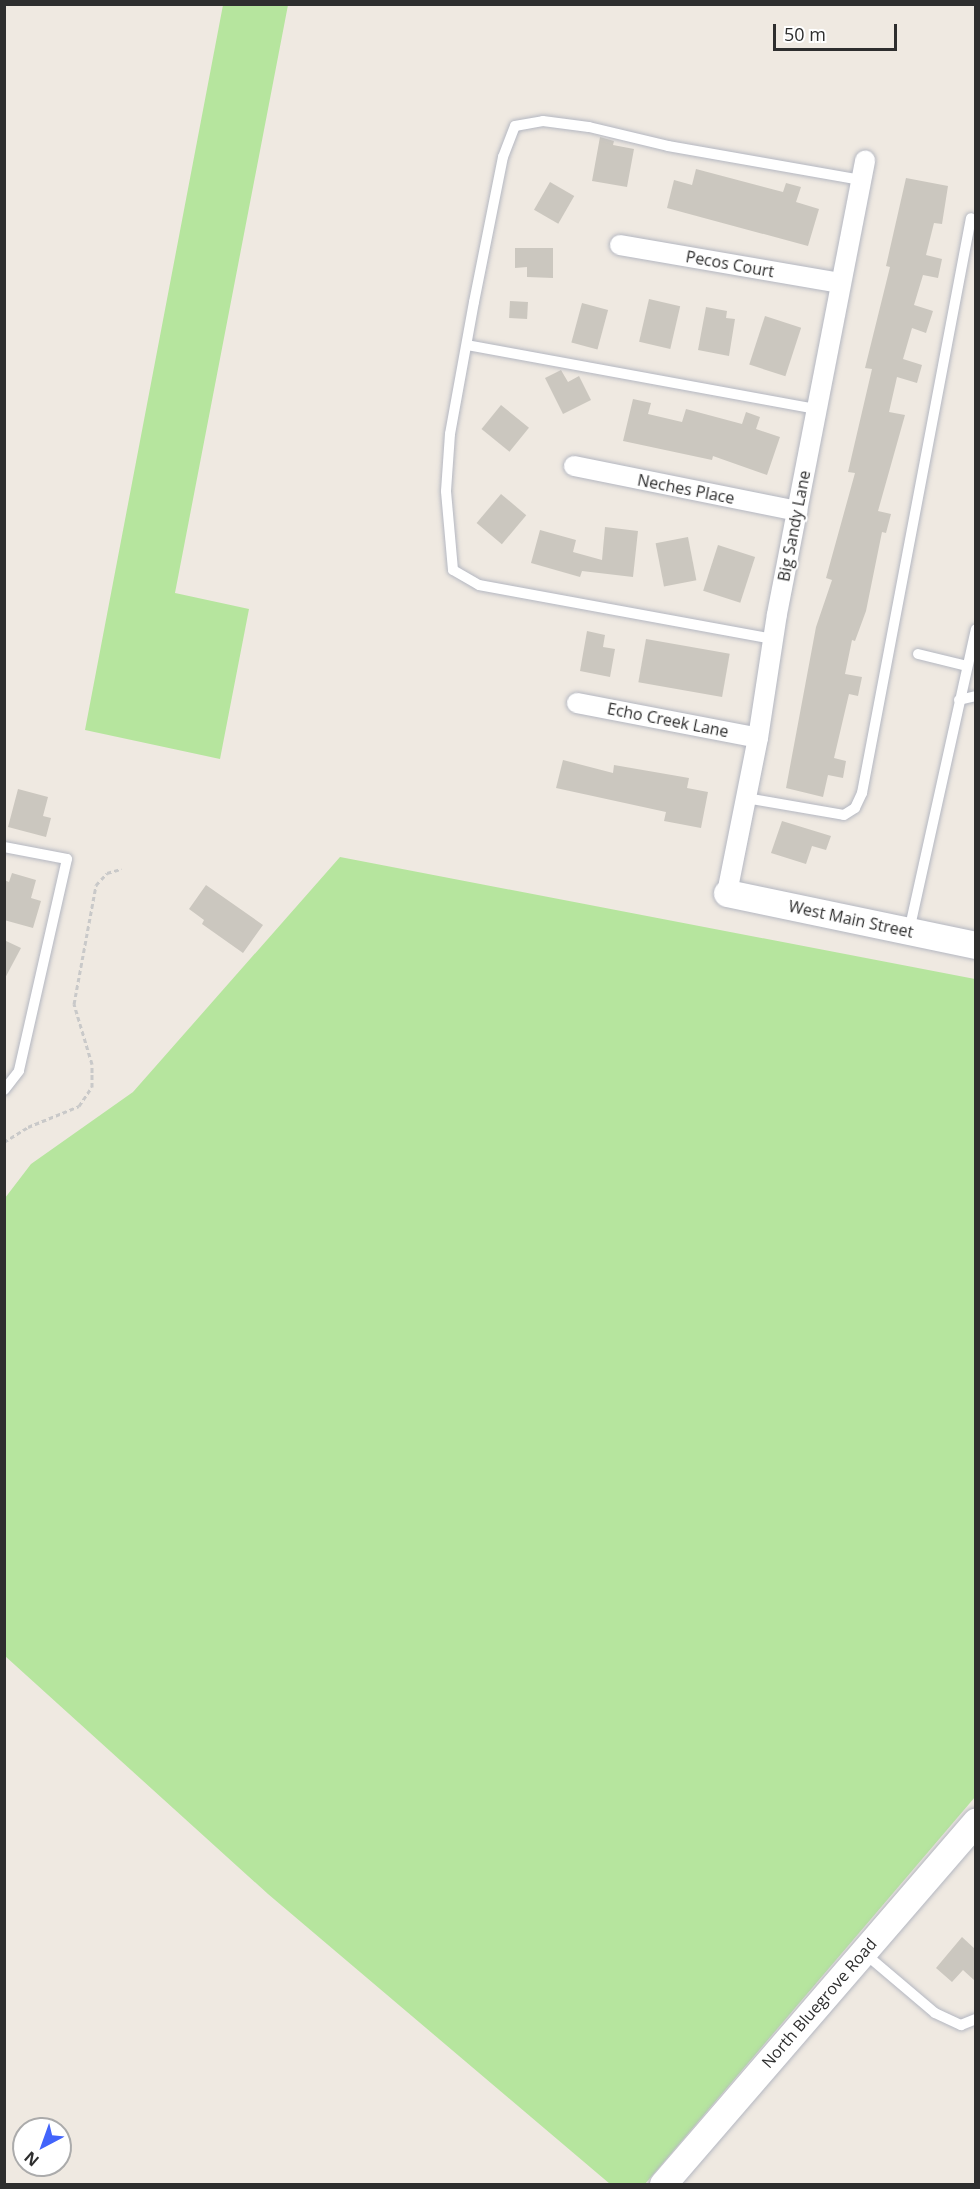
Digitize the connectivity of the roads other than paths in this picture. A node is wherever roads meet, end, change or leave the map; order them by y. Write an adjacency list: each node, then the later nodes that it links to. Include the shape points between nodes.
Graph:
1 (866, 160): 2 (street, Big Sandy Lane)
2 (861, 180): 5 (street, Big Sandy Lane); 6 (lane, via 668,146 589,127 543,121 515,126 503,157)
3 (970, 218): 19 (lane, via 862,793 855,808 844,815)
4 (620, 245): 5 (street, Pecos Court)
5 (840, 283): 7 (street, Big Sandy Lane)
6 (467, 345): 7 (lane); 11 (lane, via 450,434 446,492 453,570 479,585)
7 (817, 409): 9 (street, Big Sandy Lane)
8 (574, 466): 9 (street, Neches Place)
9 (798, 511): 11 (street, Big Sandy Lane)
10 (975, 629): 12 (lane)
11 (773, 639): 18 (street, Big Sandy Lane)
12 (973, 648): 14 (lane)
13 (918, 654): 14 (lane)
14 (967, 666): 16 (lane)
15 (975, 696): 16 (lane)
16 (959, 700): 22 (lane)
17 (577, 703): 18 (street, Echo Creek Lane)
18 (758, 738): 19 (street, Big Sandy Lane)
19 (746, 798): 21 (street, Big Sandy Lane)
20 (4, 847): 24 (lane, via 67,859 20,1071)
21 (727, 892): 22 (street, West Main Street)
22 (909, 931): 23 (street, West Main Street)
23 (975, 945)
24 (4, 1090)
25 (975, 1821): 26 (street, North Bluegrove Road)
26 (863, 1952): 27 (lane, via 935,2013 961,2025); 28 (street, North Bluegrove Road)
27 (975, 2019)
28 (663, 2184)

